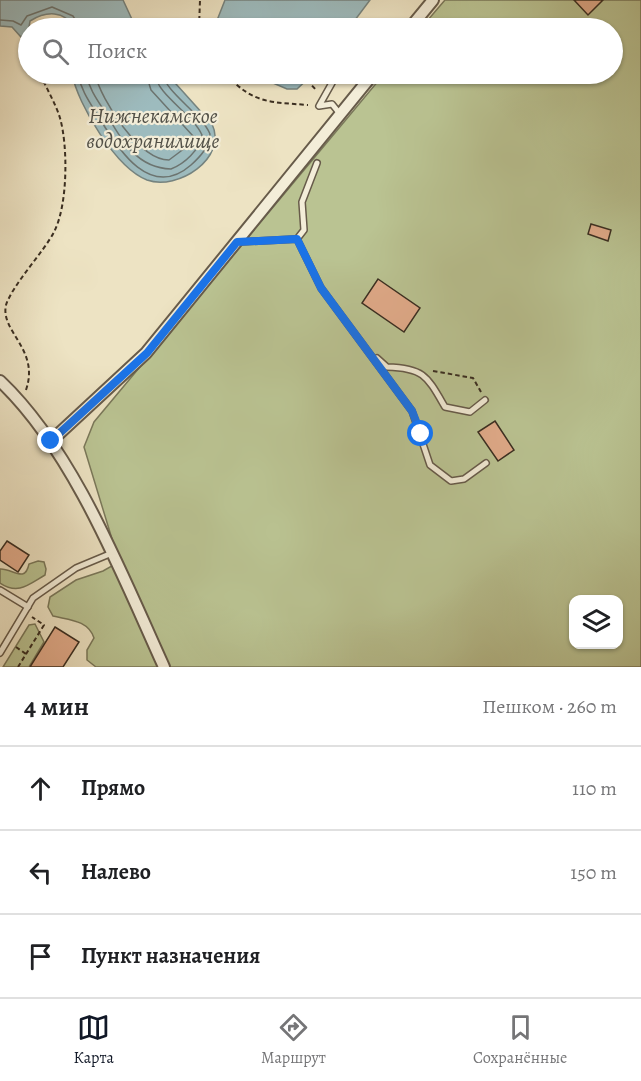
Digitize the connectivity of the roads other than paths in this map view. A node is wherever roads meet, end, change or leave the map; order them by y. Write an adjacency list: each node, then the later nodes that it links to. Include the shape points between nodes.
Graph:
1 (433, 0): 2 (street)
2 (418, 18)
3 (331, 84): 5 (lane, via 319,106 332,104)
4 (365, 84): 5 (street)
5 (340, 114): 8 (street)
6 (317, 163): 7 (lane, via 302,202 304,230)
7 (297, 239): 8 (lane); 9 (lane, via 321,288)
8 (237, 242): 12 (street, via 147,353)
9 (369, 351): 11 (lane, via 387,367 411,368 429,381 445,407 470,412); 13 (lane, via 412,411 430,465 451,481 464,479)
10 (0, 381): 12 (street, via 22,401)
11 (485, 400)
12 (51, 441): 14 (street)
13 (486, 463)
14 (112, 553): 16 (lane, via 76,568 33,598); 18 (street)
15 (0, 590): 16 (lane)
16 (26, 610): 17 (lane)
17 (0, 653)
18 (164, 667)

